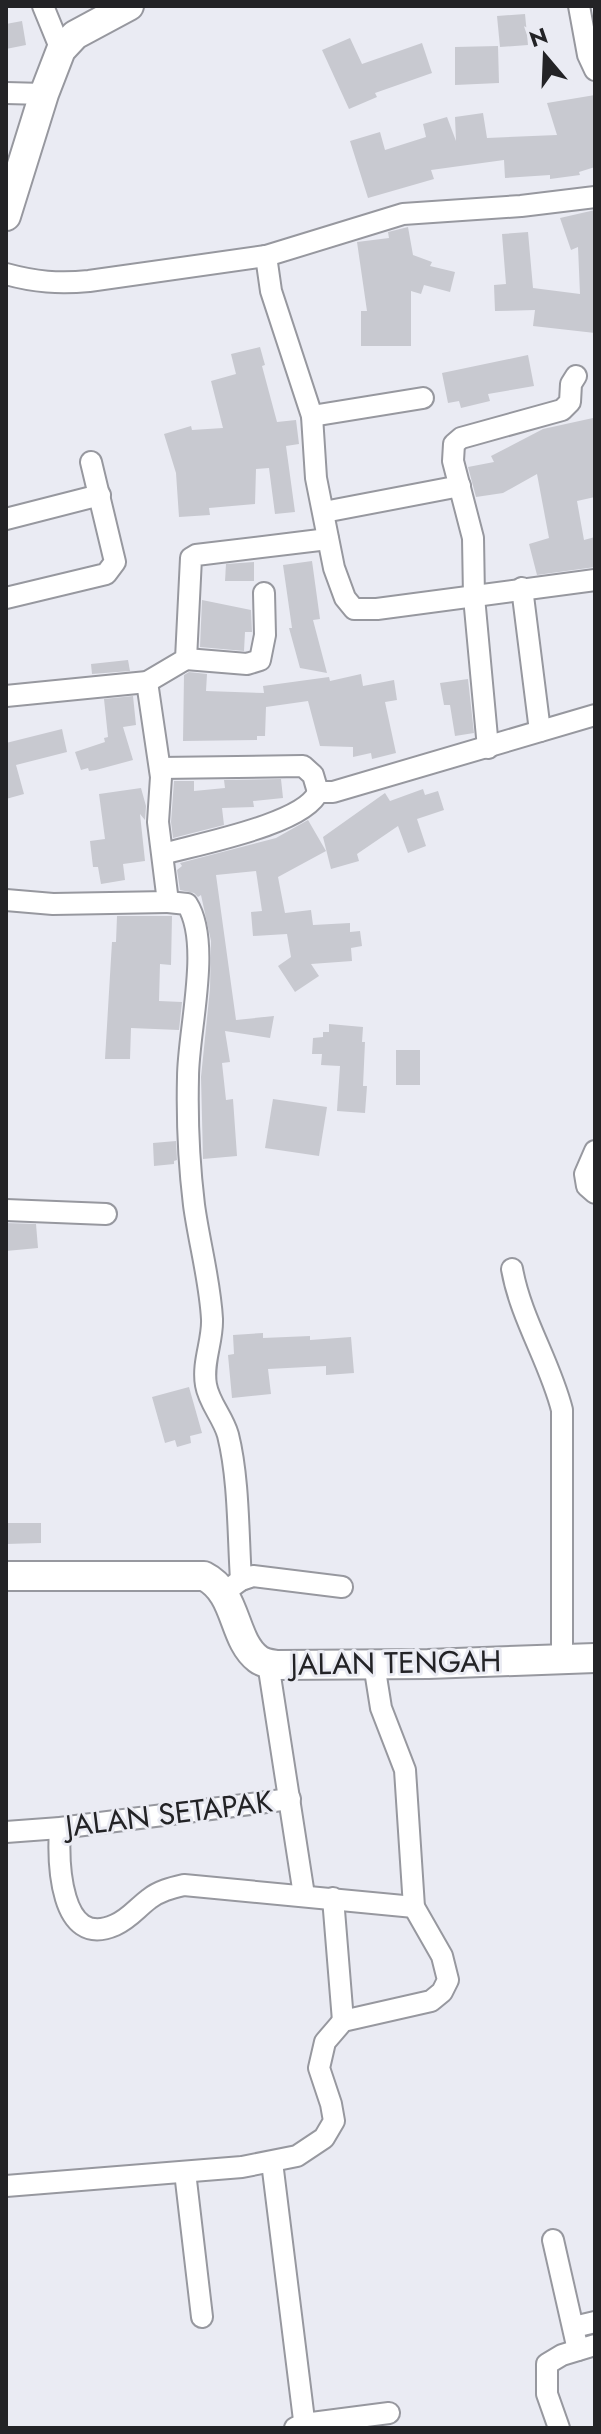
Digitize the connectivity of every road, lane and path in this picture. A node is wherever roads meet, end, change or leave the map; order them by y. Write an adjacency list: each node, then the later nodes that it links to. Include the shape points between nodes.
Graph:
1 (43, 6): 4 (street)
2 (579, 6): 5 (street)
3 (123, 7): 4 (main road, via 75,35)
4 (61, 50): 7 (main road)
5 (595, 70)
6 (6, 93): 7 (street)
7 (44, 94): 9 (main road)
8 (595, 197): 10 (street, via 403,214)
9 (6, 216)
10 (266, 256): 11 (street, via 60,284); 14 (street, via 271,291)
11 (6, 274)
12 (576, 376): 16 (street, via 570,402 562,410 454,444)
13 (423, 398): 14 (street)
14 (312, 416): 18 (street)
15 (91, 462): 17 (street)
16 (460, 486): 18 (street); 24 (street, via 473,538)
17 (100, 495): 19 (street); 25 (street, via 115,562 106,574)
18 (324, 512): 20 (street)
19 (6, 519)
20 (328, 539): 24 (street, via 338,583 354,609); 26 (street, via 191,558)
21 (595, 580): 22 (street)
22 (522, 588): 24 (street); 30 (street)
23 (264, 593): 26 (street, via 260,660 247,664)
24 (474, 597): 31 (street)
25 (6, 598)
26 (186, 659): 27 (street)
27 (147, 682): 28 (street); 32 (street)
28 (6, 696)
29 (595, 715): 30 (street)
30 (540, 731): 31 (street)
31 (488, 748): 33 (street)
32 (160, 768): 33 (street, via 303,766 313,775); 34 (street)
33 (318, 792): 34 (street, via 292,816)
34 (163, 854): 36 (street)
35 (6, 900): 36 (street)
36 (168, 902): 43 (street, via 187,904 196,928 196,1003 187,1080 194,1202 212,1318 206,1386 227,1431 232,1458)
37 (595, 1151): 38 (street, via 585,1174)
38 (595, 1193)
39 (6, 1210): 40 (street)
40 (106, 1214)
41 (512, 1269): 46 (street, via 562,1410)
42 (6, 1576): 43 (main road, via 204,1576)
43 (232, 1586): 44 (street, via 253,1576); 47 (main road, JALAN TENGAH, via 250,1650)
44 (342, 1587)
45 (595, 1658): 46 (main road, JALAN TENGAH)
46 (562, 1659): 48 (main road, JALAN TENGAH)
47 (268, 1663): 48 (main road, JALAN TENGAH); 49 (street, JALAN SETAPAK)
48 (374, 1664): 54 (street, via 381,1708 405,1770)
49 (290, 1799): 50 (street, JALAN SETAPAK); 52 (street)
50 (60, 1828): 51 (street, JALAN SETAPAK); 52 (street, via 60,1870 68,1911 89,1927 115,1925 158,1893 184,1885)
51 (6, 1832)
52 (304, 1895): 53 (street)
53 (333, 1898): 54 (street); 55 (street)
54 (414, 1907): 55 (street, via 442,1956 448,1980 442,1992 431,2001)
55 (343, 2021): 56 (street, via 325,2042 319,2068 334,2121 312,2148)
56 (272, 2162): 57 (street); 65 (street)
57 (185, 2172): 58 (street); 60 (street)
58 (6, 2186)
59 (553, 2240): 62 (street)
60 (202, 2317)
61 (595, 2322): 62 (street)
62 (574, 2327): 63 (street)
63 (586, 2348): 66 (street, via 547,2364 547,2394)
64 (389, 2413): 65 (street)
65 (301, 2427)
66 (559, 2428)

